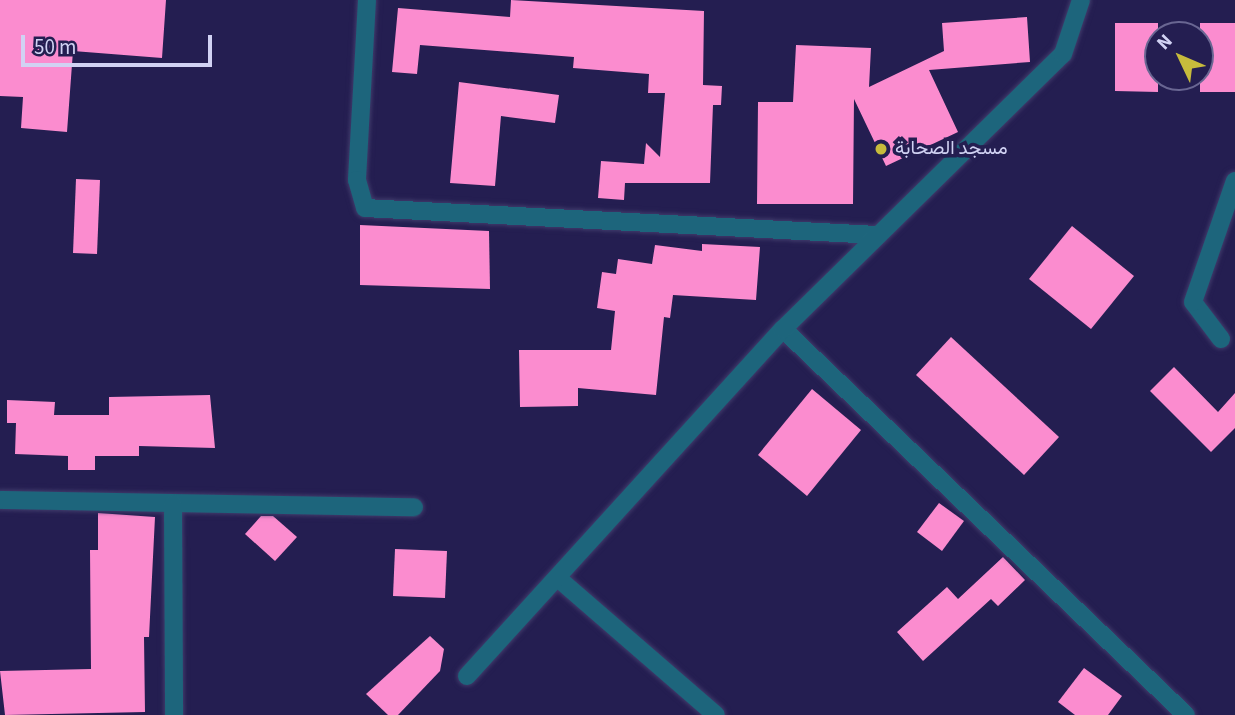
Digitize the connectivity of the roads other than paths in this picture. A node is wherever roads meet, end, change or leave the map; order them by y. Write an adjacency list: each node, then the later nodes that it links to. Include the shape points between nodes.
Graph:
1 (367, 0): 4 (street, via 357,180 365,208)
2 (1081, 0): 4 (street, via 1063,54)
3 (1235, 181): 6 (street, via 1193,302)
4 (876, 235): 5 (street)
5 (783, 329): 10 (street); 14 (street)
6 (1221, 339)
7 (0, 500): 8 (street)
8 (173, 504): 9 (street); 12 (street)
9 (414, 507)
10 (560, 580): 11 (street); 13 (street)
11 (467, 676)
12 (174, 715)
13 (716, 715)
14 (1186, 715)

